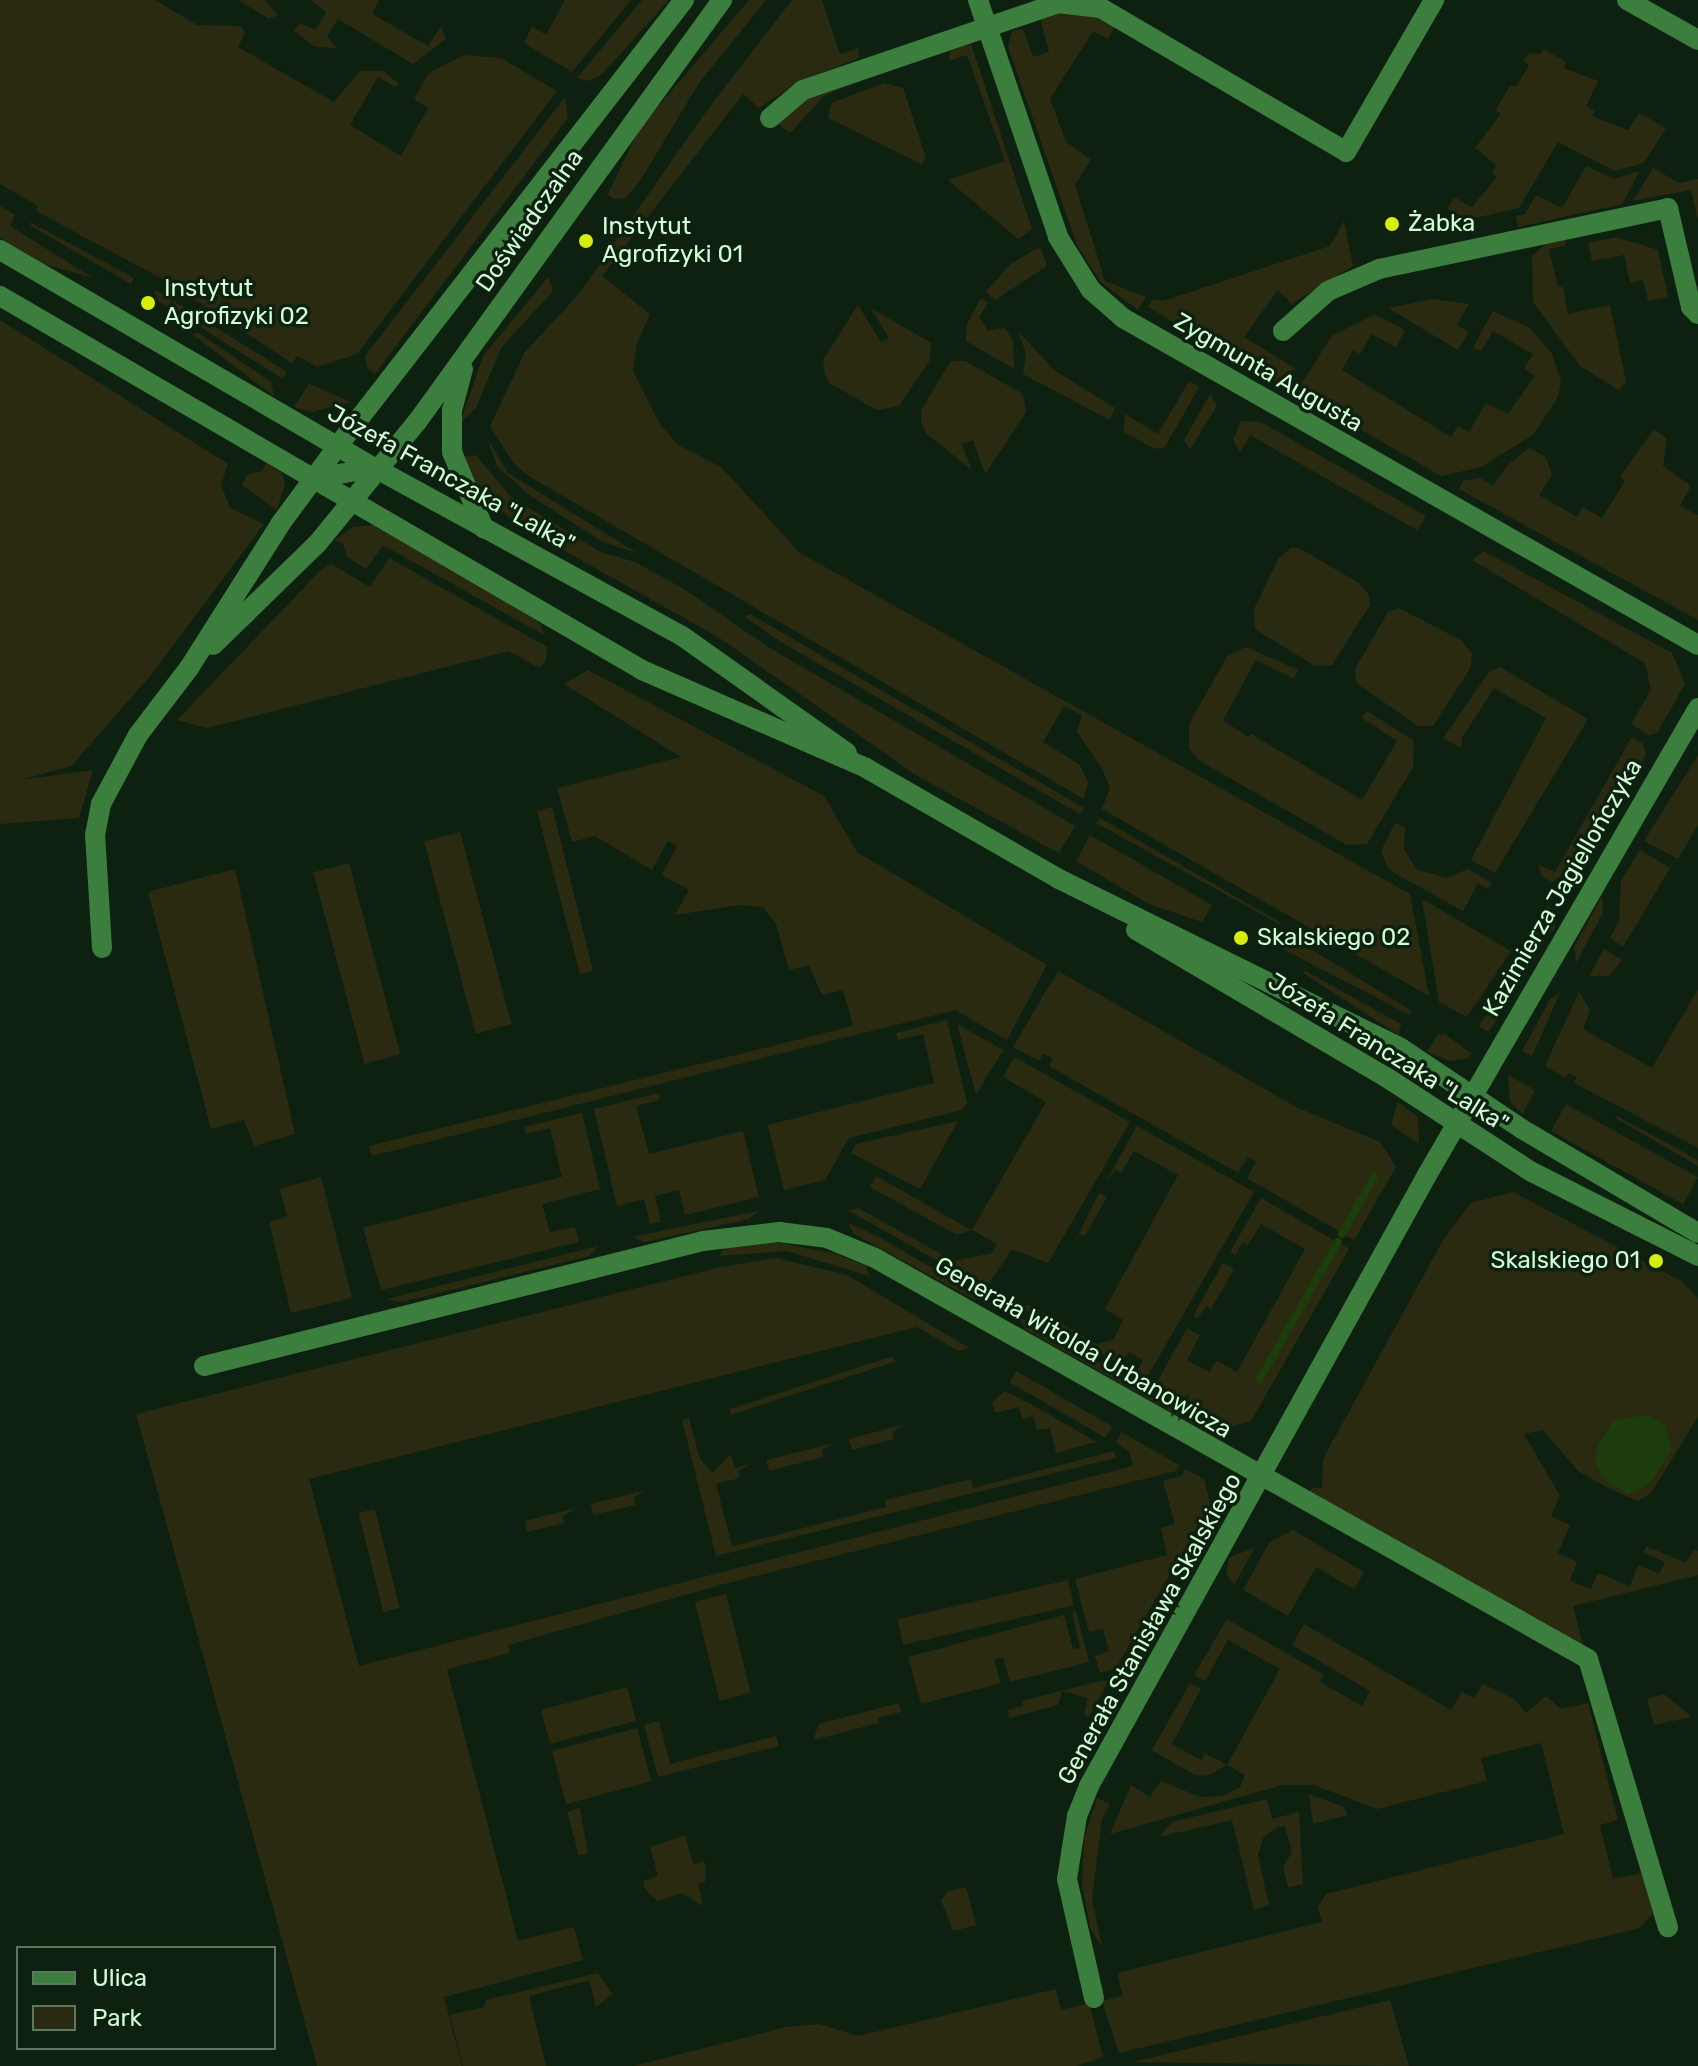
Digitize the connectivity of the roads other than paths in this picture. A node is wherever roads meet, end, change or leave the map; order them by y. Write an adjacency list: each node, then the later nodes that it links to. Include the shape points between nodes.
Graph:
1 (684, 0): 14 (street, Doświadczalna)
2 (722, 0): 13 (street, Doświadczalna)
3 (978, 0): 6 (street, Zygmunta Augusta)
4 (1434, 0): 6 (street, via 1346,152 1101,8 1058,3)
5 (1627, 0): 7 (street)
6 (987, 26): 8 (street, via 803,90); 19 (street, Zygmunta Augusta, via 1058,237 1091,290 1123,318)
7 (1698, 40)
8 (770, 118)
9 (0, 250): 14 (street, Józefa Franczaka "Lalka")
10 (0, 296): 16 (street, Józefa Franczaka "Lalka")
11 (1698, 314): 12 (street, via 1691,307 1668,208 1379,269 1328,291)
12 (1283, 331)
13 (470, 351): 15 (street, Doświadczalna); 18 (street, via 455,390 450,431 462,485)
14 (337, 447): 15 (street, Józefa Franczaka "Lalka"); 16 (street, Doświadczalna)
15 (375, 468): 16 (street); 17 (street, Doświadczalna); 18 (street, Józefa Franczaka "Lalka")
16 (315, 478): 17 (street, Józefa Franczaka "Lalka"); 20 (street, Doświadczalna)
17 (352, 501): 20 (street, Doświadczalna, via 317,544); 22 (street, Józefa Franczaka "Lalka", via 642,670)
18 (484, 529): 22 (street, Józefa Franczaka "Lalka", via 682,636)
19 (1698, 645)
20 (189, 668): 24 (street, via 138,735 101,804 94,861)
21 (1698, 708): 25 (street, Kazimierza Jagiellończyka)
22 (866, 768): 23 (street, Józefa Franczaka "Lalka")
23 (1059, 879): 25 (street, Józefa Franczaka "Lalka", via 1401,1048); 26 (street, Józefa Franczaka "Lalka")
24 (102, 948)
25 (1473, 1093): 26 (street, Generała Stanisława Skalskiego); 27 (street, Józefa Franczaka "Lalka", via 1522,1129)
26 (1456, 1124): 28 (street, Józefa Franczaka "Lalka", via 1532,1172); 30 (street, Generała Stanisława Skalskiego)
27 (1698, 1233)
28 (1698, 1256)
29 (204, 1366): 30 (street, Generała Witolda Urbanowicza, via 703,1241 779,1232 827,1238 875,1258)
30 (1264, 1478): 31 (street, Generała Witolda Urbanowicza, via 1588,1659); 32 (street, Generała Stanisława Skalskiego, via 1111,1742 1077,1816 1067,1879)
31 (1668, 1927)
32 (1094, 1998)

